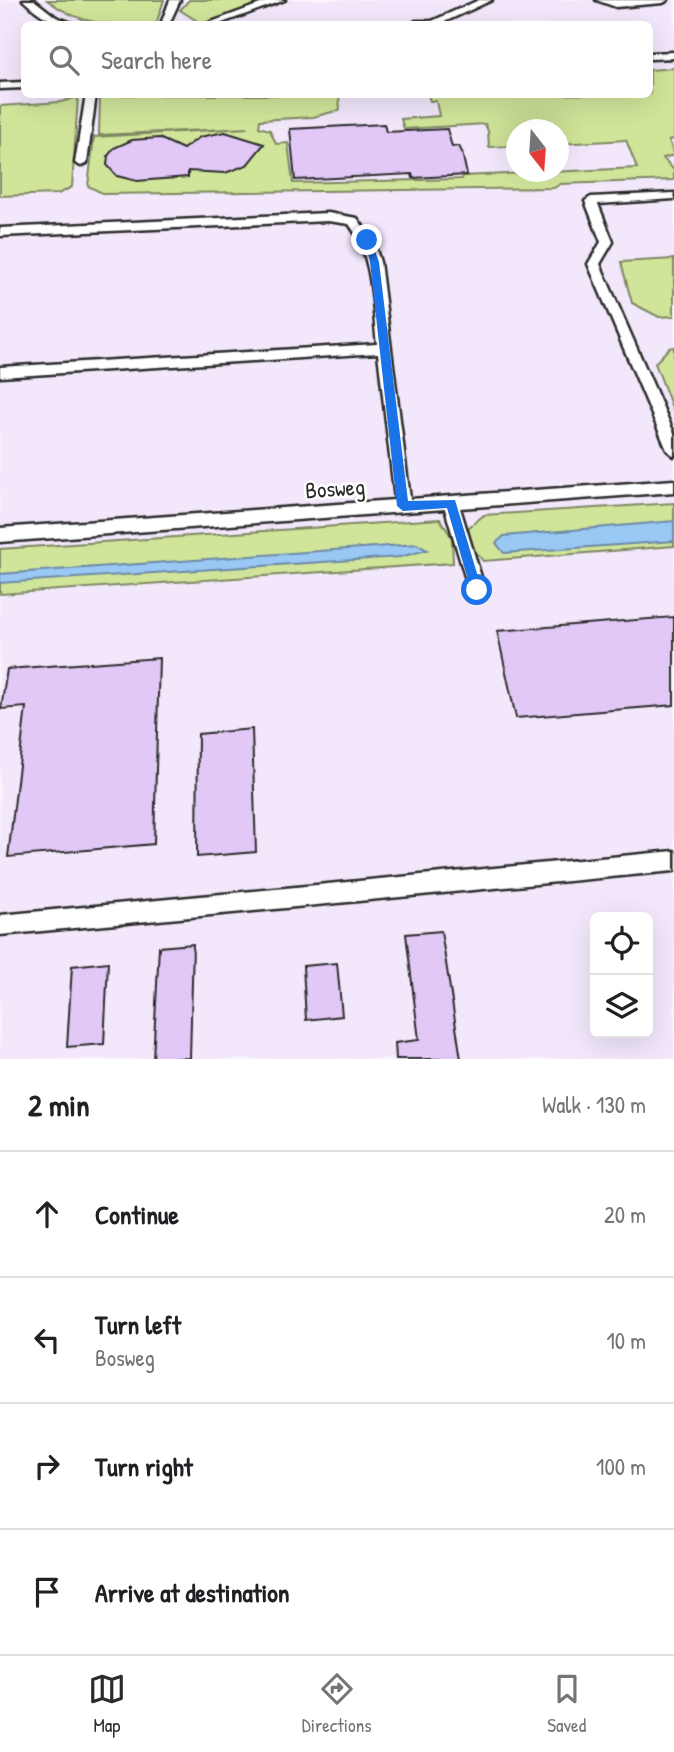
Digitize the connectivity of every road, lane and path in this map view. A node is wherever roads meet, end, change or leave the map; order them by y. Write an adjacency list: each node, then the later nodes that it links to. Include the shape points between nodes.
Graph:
1 (28, 0): 7 (lane)
2 (175, 0): 8 (lane)
3 (280, 0): 9 (lane)
4 (487, 0): 10 (lane)
5 (601, 0): 6 (lane, via 616,4)
6 (663, 0)
7 (60, 21)
8 (167, 21)
9 (220, 21)
10 (440, 21)
11 (674, 55): 12 (lane)
12 (653, 56)
13 (21, 85): 14 (lane)
14 (0, 86)
15 (90, 98): 16 (lane)
16 (81, 163)
17 (674, 196): 21 (lane, via 591,201 607,242 594,264)
18 (0, 232): 19 (lane, via 328,217 353,221 367,240 374,262)
19 (384, 348): 20 (lane); 24 (lane)
20 (0, 372)
21 (674, 450)
22 (674, 485): 23 (lane, Bosweg)
23 (451, 503): 24 (lane, Bosweg); 26 (lane)
24 (403, 506): 25 (lane, Bosweg)
25 (0, 535)
26 (477, 590)
27 (674, 861): 28 (lane)
28 (0, 925)

